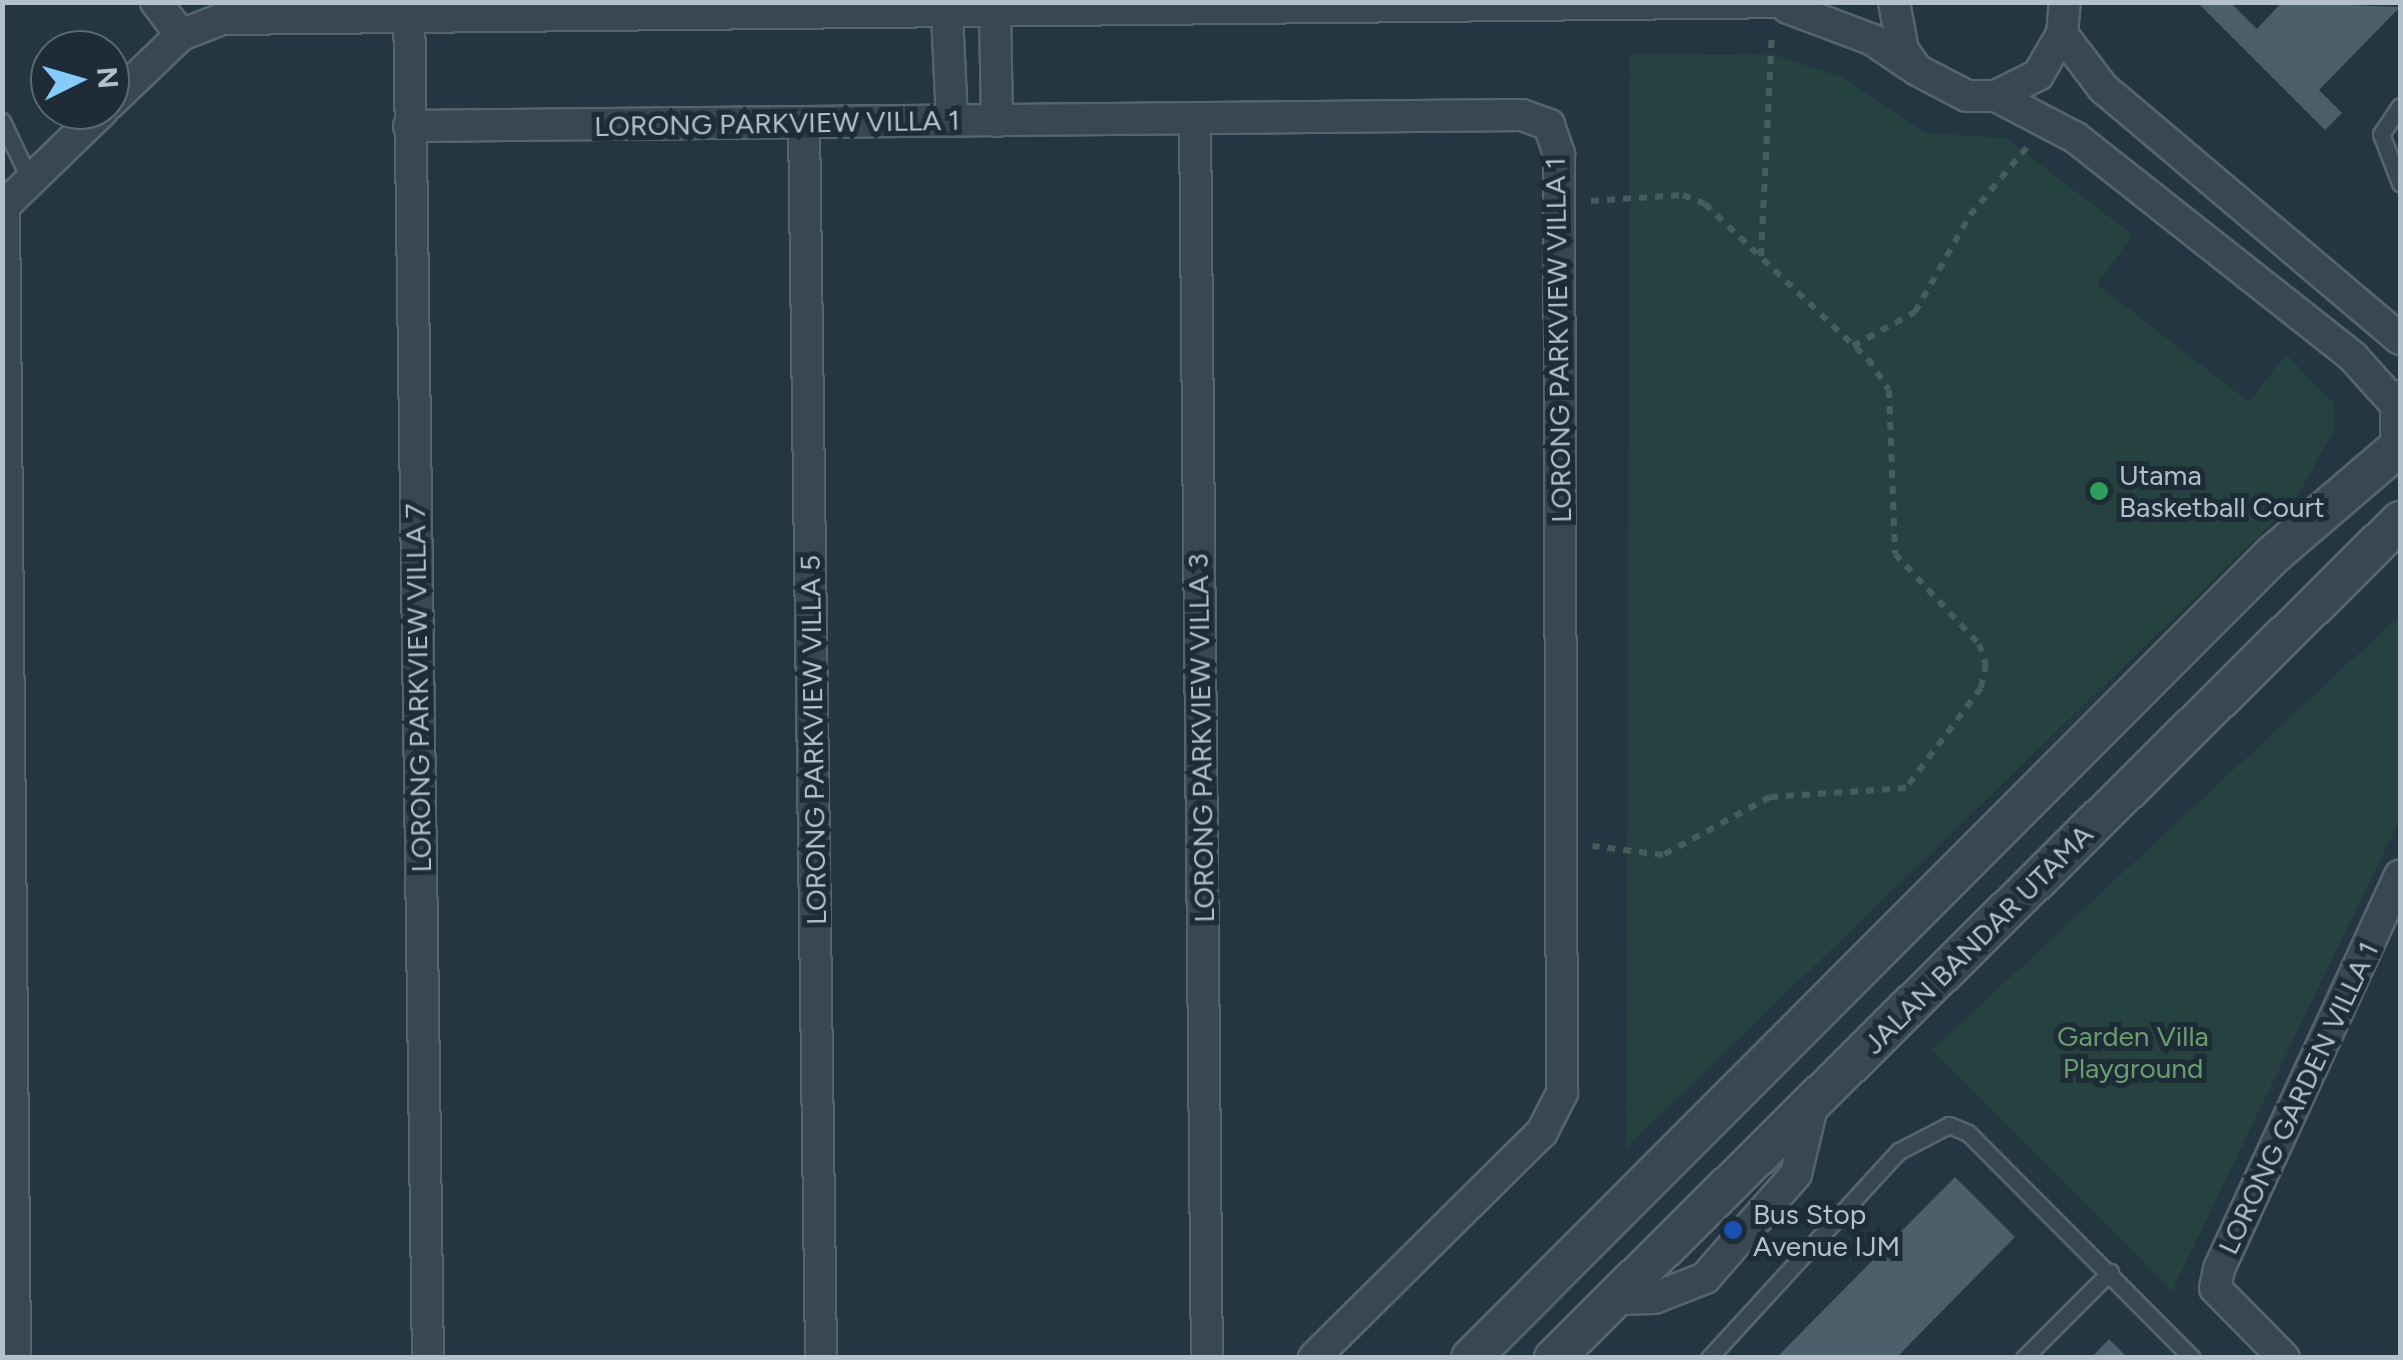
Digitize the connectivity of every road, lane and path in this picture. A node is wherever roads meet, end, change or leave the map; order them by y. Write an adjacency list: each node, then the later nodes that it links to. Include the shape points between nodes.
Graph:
1 (156, 2): 11 (street)
2 (1894, 2): 12 (street, via 1902,50)
3 (2065, 2): 10 (street)
4 (1788, 6): 5 (street); 12 (street, via 1874,40); 30 (path)
5 (1163, 8): 9 (street)
6 (773, 9): 7 (street); 8 (street)
7 (408, 10): 11 (street, via 222,19); 22 (street, LORONG PARKVIEW VILLA 7)
8 (947, 14): 9 (street); 19 (street)
9 (995, 14): 17 (street)
10 (2062, 34): 14 (street, via 2038,75); 31 (street, via 2103,88)
11 (181, 36): 13 (street)
12 (1917, 70): 14 (street, via 1940,88)
13 (130, 84)
14 (1996, 96): 21 (street)
15 (2400, 106): 24 (lane, via 2384,123)
16 (1196, 118): 17 (street, LORONG PARKVIEW VILLA 1); 28 (street, LORONG PARKVIEW VILLA 1, via 1522,115 1550,125); 43 (street, LORONG PARKVIEW VILLA 3)
17 (997, 120): 19 (street, LORONG PARKVIEW VILLA 1)
18 (2, 121): 26 (lane)
19 (952, 121): 20 (street, LORONG PARKVIEW VILLA 1)
20 (804, 122): 22 (street, LORONG PARKVIEW VILLA 1); 42 (street, LORONG PARKVIEW VILLA 5)
21 (2047, 123): 32 (path, via 1970,215 1915,312); 33 (street, via 2353,357)
22 (409, 126): 41 (street, LORONG PARKVIEW VILLA 7)
23 (82, 130): 26 (street)
24 (2383, 146): 25 (lane); 27 (lane)
25 (2400, 160)
26 (30, 180): 29 (street)
27 (2400, 183)
28 (1560, 204): 30 (path, via 1682,195); 36 (street, LORONG PARKVIEW VILLA 1)
29 (3, 207): 40 (street)
30 (1760, 257): 32 (path)
31 (2400, 339)
32 (1854, 346): 36 (path, via 1889,390 1895,554 1979,644 1982,688 1906,788 1888,796 1770,797 1663,856)
33 (2400, 413)
34 (2400, 446): 45 (street, via 2274,554)
35 (2400, 521): 39 (street, JALAN BANDAR UTAMA)
36 (1560, 839): 44 (street, LORONG PARKVIEW VILLA 1, via 1554,1113)
37 (2400, 876): 50 (street, LORONG GARDEN VILLA 1, via 2219,1269 2215,1288)
38 (2110, 1272): 47 (lane, via 1968,1132 1949,1126 1900,1151); 48 (lane); 49 (lane)
39 (1596, 1326): 46 (street, JALAN BANDAR UTAMA)
40 (15, 1358)
41 (428, 1358)
42 (821, 1358)
43 (1206, 1358)
44 (1314, 1358)
45 (1472, 1358)
46 (1554, 1358)
47 (1709, 1358)
48 (2024, 1358)
49 (2192, 1358)
50 (2284, 1358)

